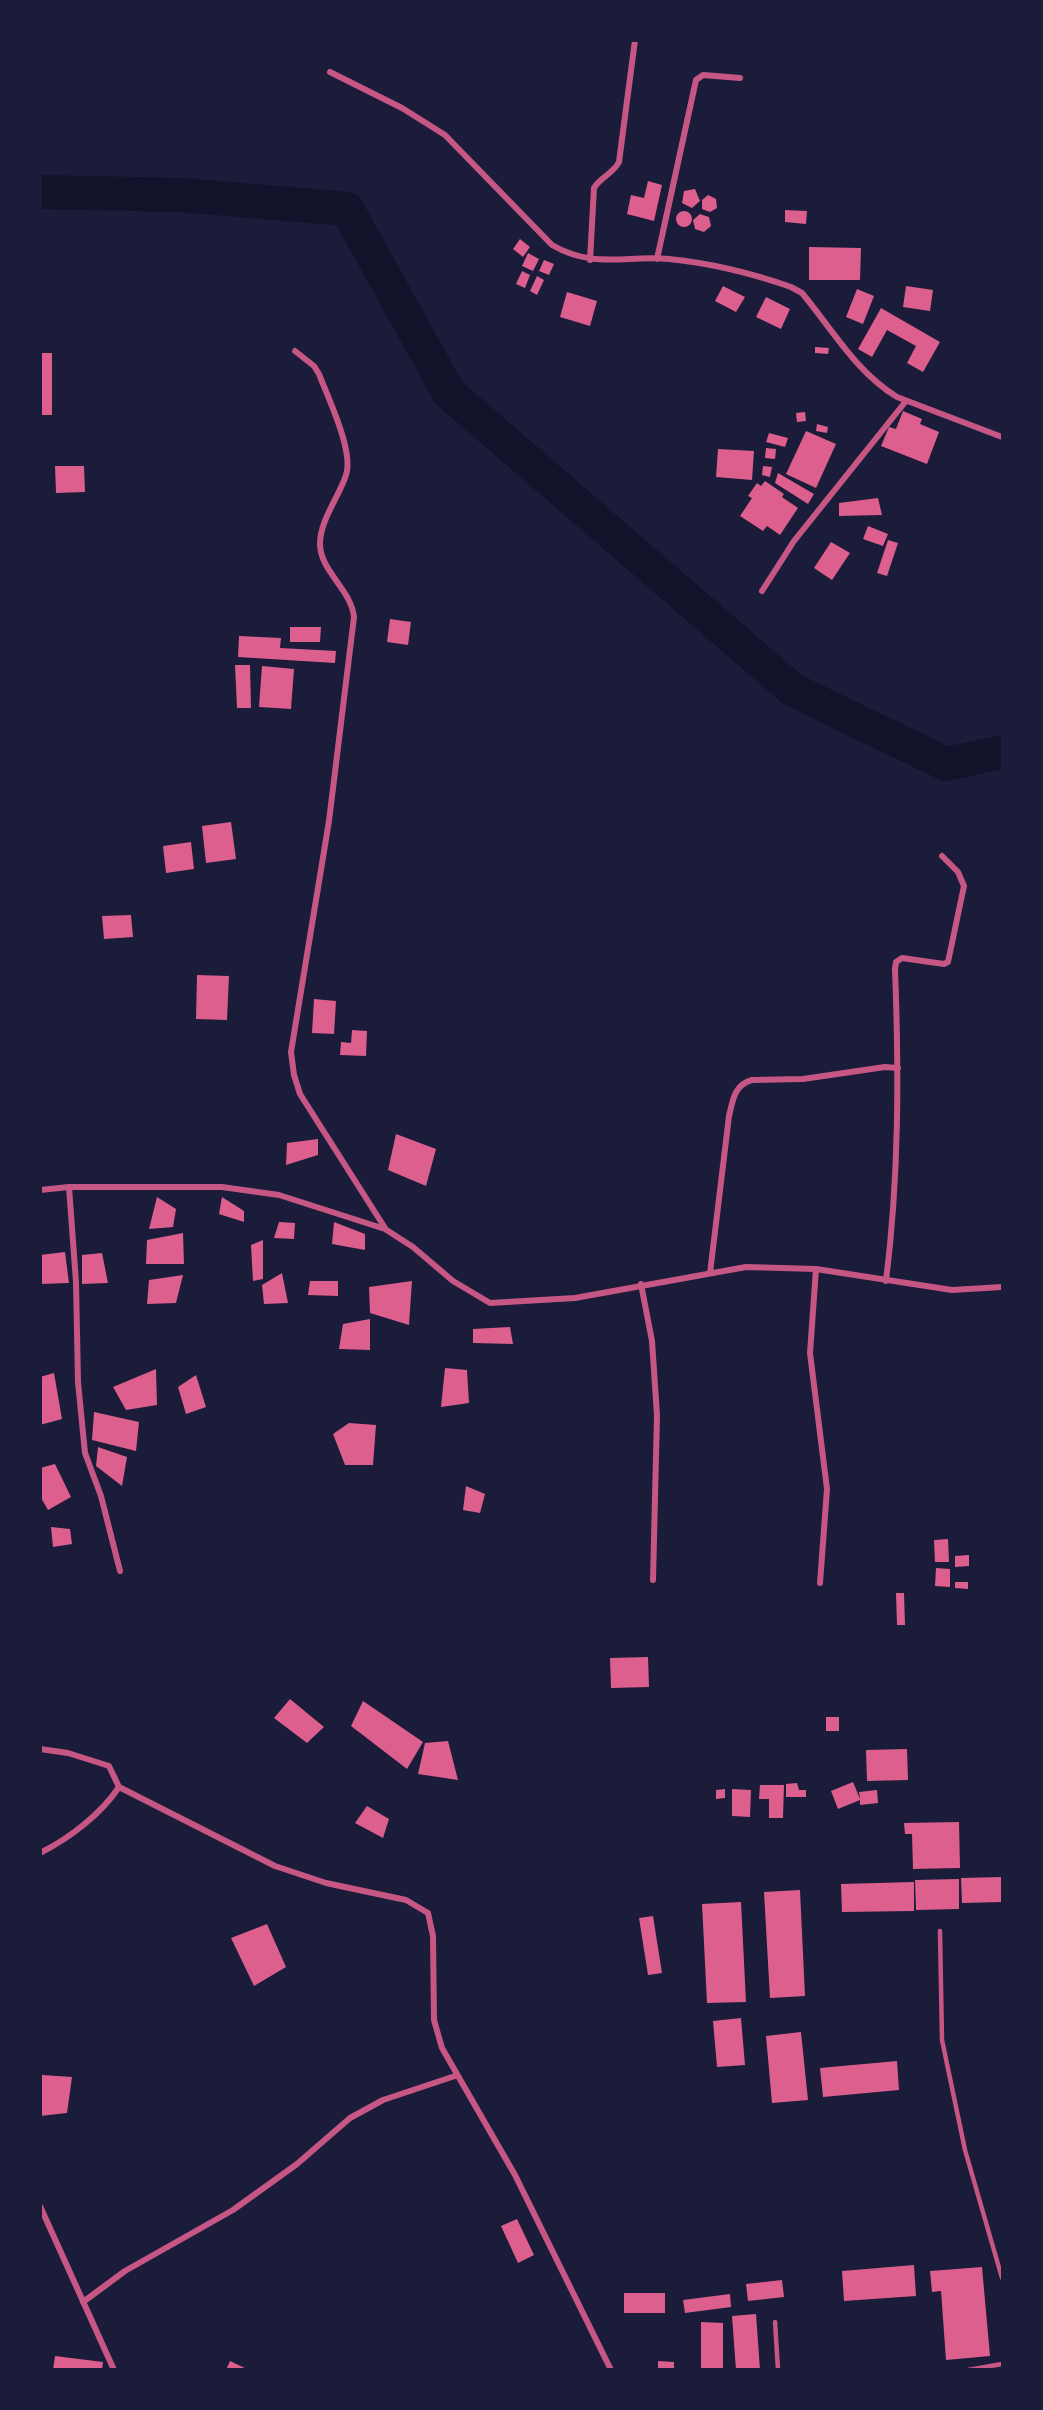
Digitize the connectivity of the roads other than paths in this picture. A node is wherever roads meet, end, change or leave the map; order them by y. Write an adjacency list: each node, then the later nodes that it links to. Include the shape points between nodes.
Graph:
1 (635, 40): 5 (street, via 619,162 594,188)
2 (330, 72): 5 (street, via 402,108 445,135 552,245)
3 (740, 78): 4 (street, via 702,75 696,80)
4 (657, 259): 5 (street); 7 (street, via 683,261 802,293 874,381)
5 (590, 260)
6 (295, 351): 14 (street, via 319,374 347,456 346,476 320,541 323,560 346,593 354,617 329,821 291,1052 300,1094)
7 (906, 401): 8 (street); 9 (street, via 794,541)
8 (1002, 437)
9 (762, 591)
10 (942, 856): 11 (street, via 958,872 963,886 950,956 944,964 910,957 897,962)
11 (898, 1068): 16 (street, via 742,1083 735,1092 729,1116); 17 (street, via 895,1208)
12 (69, 1186): 13 (street); 14 (street, via 233,1189 279,1195); 20 (street, via 85,1453 101,1496)
13 (40, 1190)
14 (385, 1229): 18 (street, via 453,1281 490,1303 575,1298)
15 (816, 1269): 16 (street, via 746,1267); 17 (street); 22 (street, via 810,1353 827,1489)
16 (710, 1273): 18 (street)
17 (886, 1281): 19 (street, via 952,1290)
18 (641, 1284): 21 (street, via 652,1341 657,1415)
19 (1002, 1287)
20 (120, 1571)
21 (652, 1580)
22 (820, 1583)
23 (40, 1749): 24 (street, via 110,1766)
24 (120, 1786): 25 (street, via 65,1840); 27 (street, via 275,1866 326,1883 406,1900 428,1913 433,1935 436,2028)
25 (40, 1853)
26 (940, 1931): 29 (lane, via 942,2040 964,2150)
27 (455, 2076): 30 (street, via 383,2100 350,2118 297,2164 233,2210 125,2271); 34 (street, via 515,2175)
28 (40, 2206): 30 (street)
29 (1002, 2278)
30 (83, 2301): 33 (street)
31 (776, 2322): 35 (lane)
32 (1002, 2364): 36 (lane)
33 (114, 2370)
34 (611, 2370)
35 (778, 2370)
36 (968, 2370)

